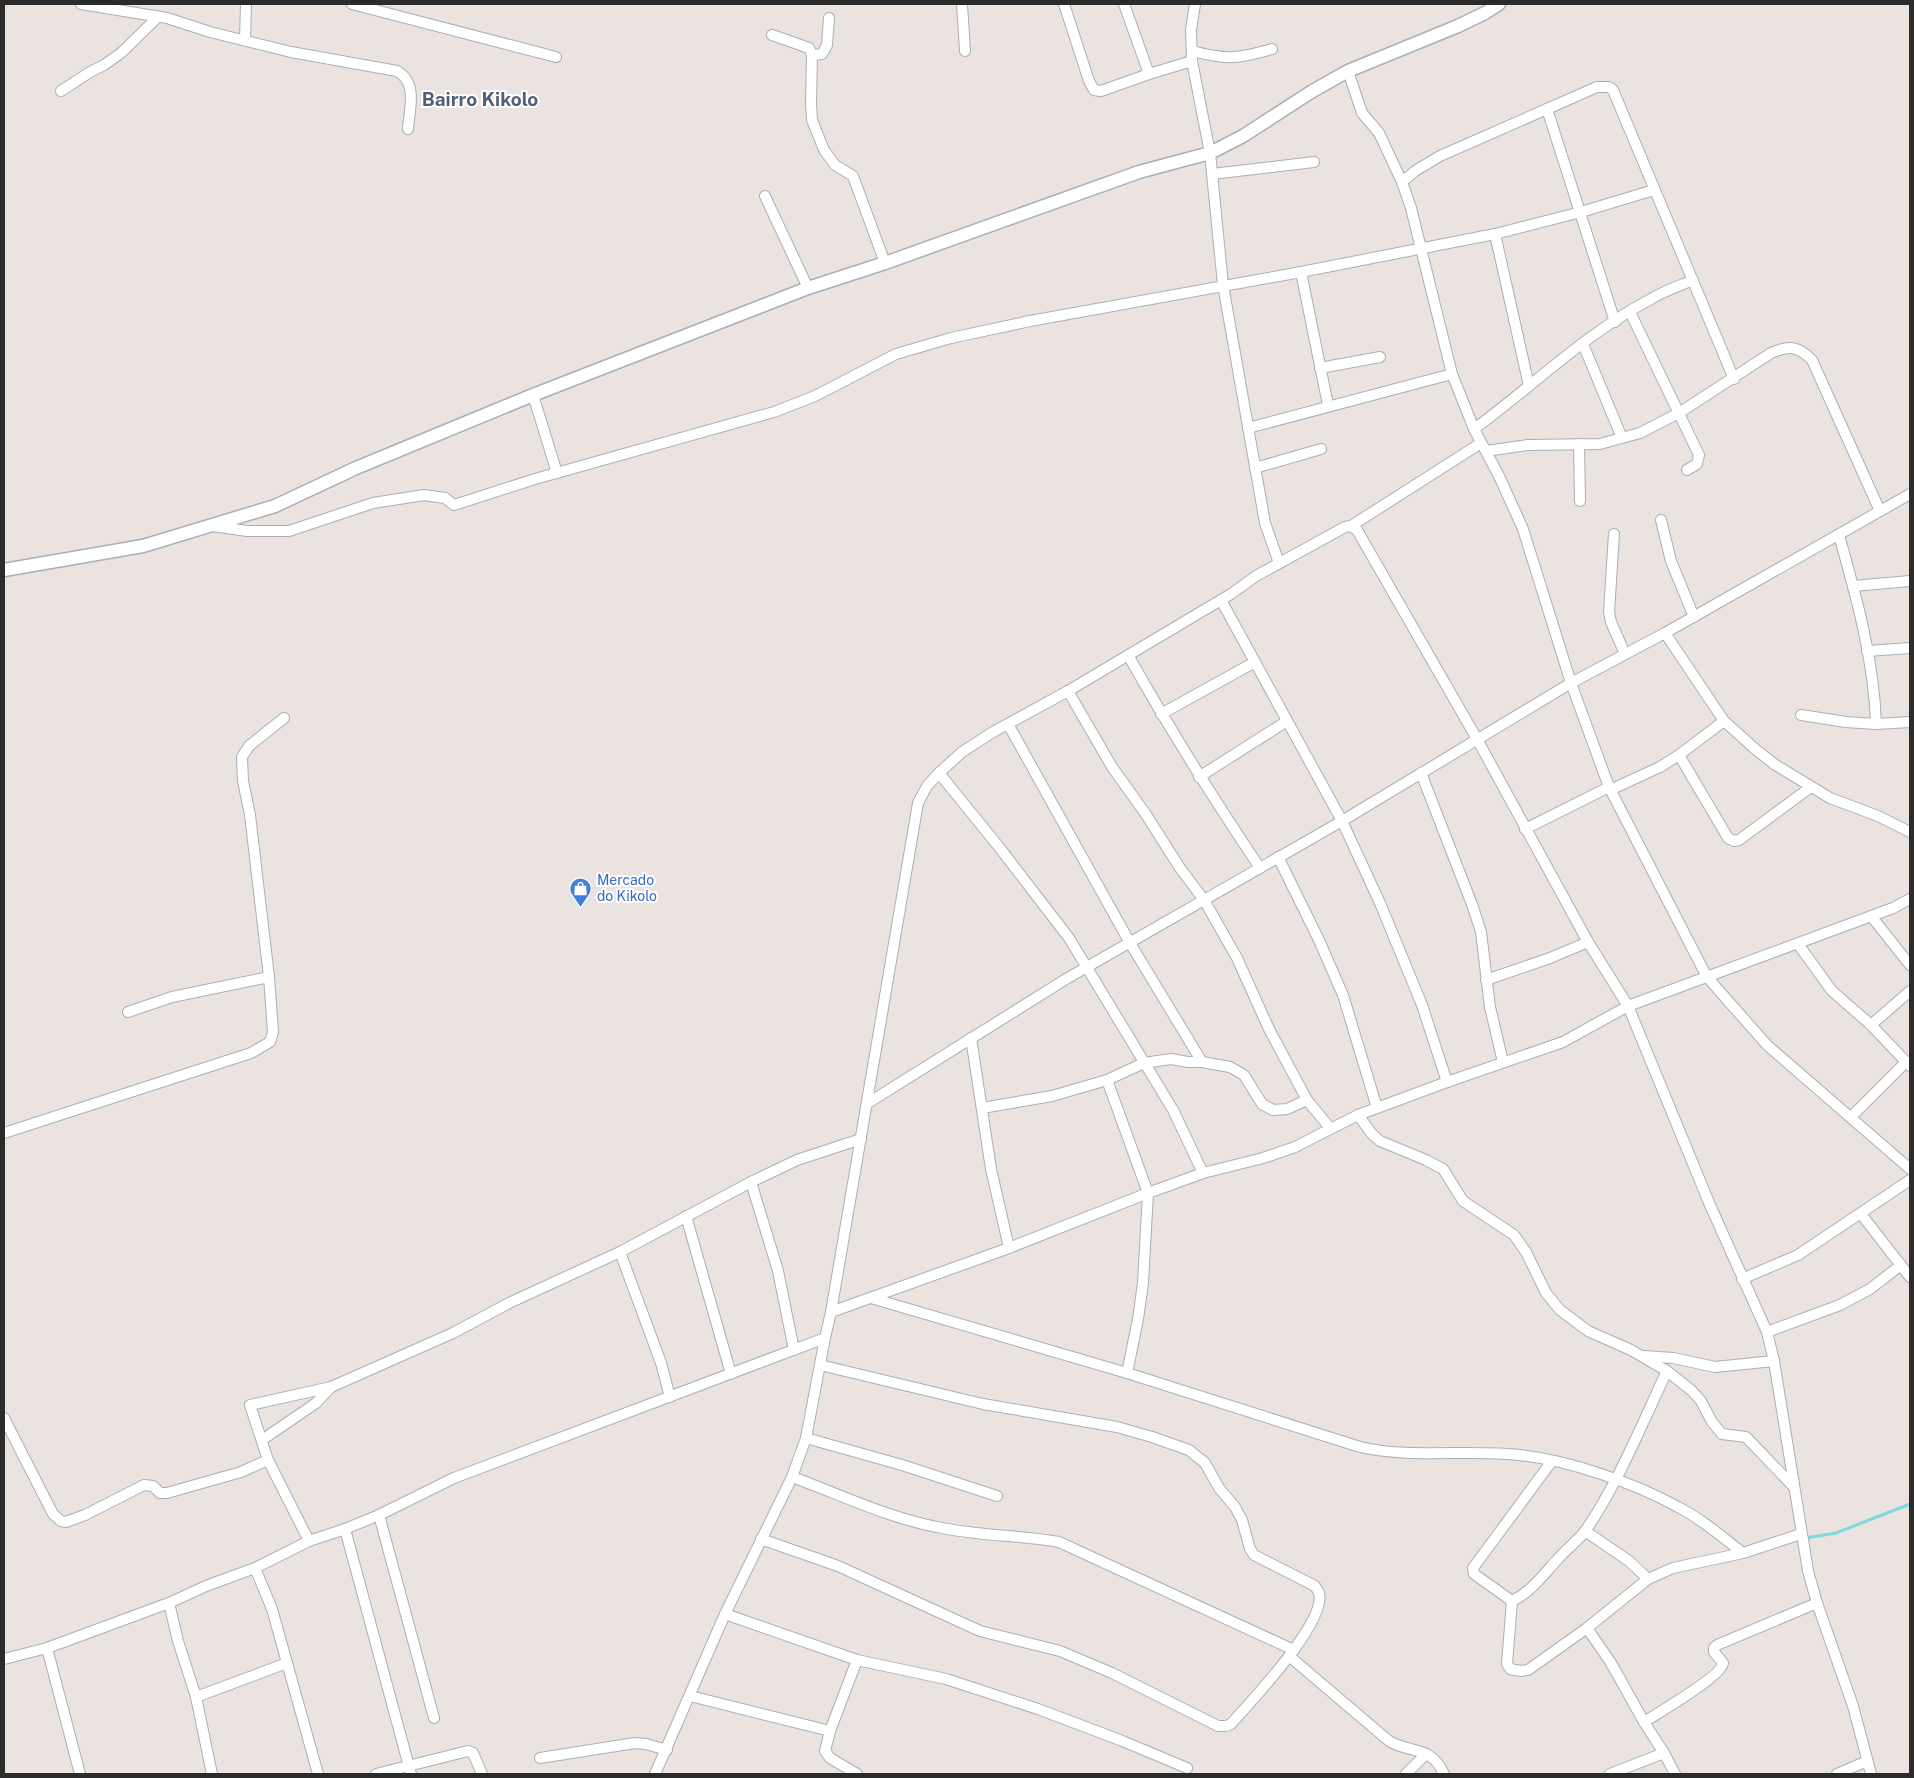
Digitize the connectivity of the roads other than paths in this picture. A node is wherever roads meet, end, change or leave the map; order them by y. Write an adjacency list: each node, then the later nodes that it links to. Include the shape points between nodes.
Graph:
1 (81, 4): 9 (street)
2 (246, 4): 12 (street)
3 (352, 4): 17 (street)
4 (962, 4): 14 (street)
5 (1064, 4): 19 (street, via 1094,90 1101,92)
6 (1124, 4): 19 (street)
7 (1195, 4): 16 (street, via 1190,30)
8 (1499, 4): 18 (street, via 1450,29)
9 (158, 17): 12 (street); 20 (street, via 121,53)
10 (829, 18): 15 (street, via 827,45 822,54)
11 (772, 35): 15 (street, via 804,45)
12 (244, 40): 22 (street, via 397,71 406,78 409,86)
13 (1272, 49): 16 (street, via 1242,58)
14 (965, 51)
15 (812, 55): 32 (street, via 812,120 824,150 835,165 854,176)
16 (1192, 56): 19 (street); 23 (street)
17 (556, 57)
18 (1348, 71): 23 (street); 26 (street, via 1362,112 1379,133)
19 (1149, 74)
20 (62, 91)
21 (1547, 109): 26 (street, via 1440,156); 27 (street, via 1597,87 1609,87); 29 (street)
22 (408, 129)
23 (1210, 153): 25 (street); 32 (street, via 1139,172)
24 (1314, 162): 25 (street)
25 (1212, 174): 35 (street)
26 (1402, 182): 31 (street)
27 (1654, 190): 29 (street); 34 (street)
28 (765, 196): 36 (street)
29 (1581, 212): 30 (street); 38 (street)
30 (1495, 234): 31 (street); 44 (street)
31 (1421, 249): 33 (street); 42 (street)
32 (885, 263): 36 (street)
33 (1301, 272): 35 (street); 41 (street)
34 (1693, 280): 37 (street, via 1650,299); 43 (street)
35 (1223, 285): 48 (street); 56 (street, via 941,341 896,354 815,396 774,412)
36 (808, 288): 45 (street)
37 (1630, 312): 38 (street); 47 (street)
38 (1615, 322): 39 (street)
39 (1583, 344): 44 (street); 50 (street)
40 (1380, 357): 41 (street)
41 (1320, 368): 46 (street)
42 (1452, 374): 46 (street); 49 (street)
43 (1734, 379): 47 (street); 59 (street, via 1783,348 1803,350 1822,379)
44 (1529, 386): 49 (street)
45 (533, 396): 56 (street); 61 (street, via 275,506)
46 (1328, 405): 48 (street)
47 (1679, 413): 50 (street, via 1640,433); 55 (street, via 1699,455 1697,464)
48 (1248, 428): 54 (street)
49 (1474, 428): 52 (street)
50 (1622, 438): 51 (street, via 1600,444)
51 (1579, 444): 52 (street); 58 (street)
52 (1483, 447): 62 (street); 77 (street, via 1523,529)
53 (1321, 449): 54 (street)
54 (1255, 468): 65 (street, via 1265,523)
55 (1688, 470)
56 (557, 473): 61 (street, via 454,505 445,498 424,495 373,502 289,531 247,531)
57 (1910, 494): 59 (street)
58 (1580, 501)
59 (1880, 511): 64 (street)
60 (1661, 520): 70 (street, via 1671,561)
61 (212, 526): 66 (street, via 143,546)
62 (1351, 526): 65 (street, via 1345,526); 87 (street, via 1357,530)
63 (1614, 534): 74 (street, via 1609,612)
64 (1838, 535): 68 (street); 70 (street)
65 (1279, 563): 69 (street)
66 (4, 570)
67 (1910, 582): 68 (street)
68 (1853, 586): 73 (street)
69 (1221, 600): 75 (street); 76 (street)
70 (1694, 617): 71 (street)
71 (1665, 633): 74 (street); 83 (street)
72 (1910, 648): 73 (street)
73 (1868, 651): 86 (street)
74 (1625, 654): 77 (street)
75 (1128, 655): 78 (street); 79 (street)
76 (1255, 662): 79 (street); 82 (street)
77 (1571, 683): 87 (street); 93 (street)
78 (1068, 690): 85 (street); 100 (street, via 1112,767)
79 (1161, 714): 91 (street)
80 (1801, 715): 86 (street)
81 (284, 718): 107 (street, via 249,746 242,757)
82 (1287, 721): 91 (street); 94 (street)
83 (1724, 721): 88 (street); 92 (street, via 1774,764)
84 (1910, 722): 86 (street)
85 (1008, 724): 89 (street, via 962,752); 102 (street)
86 (1876, 724)
87 (1477, 739): 90 (street); 95 (street)
88 (1679, 755): 92 (street, via 1728,838 1734,841); 93 (street)
89 (938, 773): 106 (street, via 1040,899); 122 (street, via 918,803)
90 (1421, 773): 94 (street); 109 (street, via 1478,921)
91 (1199, 777): 98 (street)
92 (1811, 787): 96 (street)
93 (1610, 789): 95 (street); 108 (street)
94 (1342, 821): 97 (street); 120 (street, via 1422,1005)
95 (1525, 829): 103 (street)
96 (1910, 832)
97 (1278, 857): 98 (street); 124 (street, via 1342,995)
98 (1260, 868): 100 (street)
99 (1910, 899): 101 (street)
100 (1204, 900): 102 (street); 121 (street, via 1237,958 1269,1029)
101 (1871, 916): 104 (street); 105 (street)
102 (1130, 942): 106 (street); 115 (street)
103 (1588, 942): 109 (street); 111 (street)
104 (1798, 944): 108 (street); 113 (street, via 1832,991)
105 (1910, 965)
106 (1086, 968): 114 (street); 117 (street)
107 (269, 977): 112 (street, via 172,997); 128 (street, via 273,1032 270,1042 258,1050)
108 (1707, 977): 111 (street); 126 (street, via 1767,1045)
109 (1486, 980): 116 (street)
110 (1910, 991): 113 (street)
111 (1628, 1006): 116 (street, via 1563,1042); 141 (street)
112 (128, 1012)
113 (1871, 1025): 118 (street)
114 (971, 1038): 122 (street); 123 (street)
115 (1202, 1062): 117 (street, via 1171,1059); 121 (street, via 1230,1067 1244,1075 1262,1104 1273,1110 1287,1109)
116 (1503, 1062): 120 (street)
117 (1144, 1063): 119 (street); 131 (street, via 1173,1110)
118 (1908, 1064): 126 (street)
119 (1107, 1080): 123 (street, via 1038,1100); 134 (street)
120 (1447, 1082): 124 (street)
121 (1307, 1100): 127 (street)
122 (868, 1103): 129 (street)
123 (982, 1108): 137 (street, via 991,1169)
124 (1377, 1108): 125 (street)
125 (1358, 1115): 127 (street); 147 (street, via 1380,1141 1442,1169 1463,1201 1514,1235 1546,1293 1560,1310 1588,1331)
126 (1851, 1117): 130 (street)
127 (1330, 1128): 131 (street, via 1295,1147)
128 (4, 1133)
129 (861, 1139): 133 (street, via 797,1160); 143 (street)
130 (1910, 1169)
131 (1203, 1173): 134 (street)
132 (1910, 1180): 135 (street)
133 (751, 1182): 136 (street); 146 (street, via 778,1271)
134 (1148, 1193): 137 (street); 151 (street, via 1143,1283)
135 (1861, 1214): 139 (street); 141 (street, via 1798,1255)
136 (686, 1216): 138 (street); 152 (street)
137 (1009, 1248): 142 (street)
138 (620, 1252): 153 (street, via 509,1303 453,1333); 154 (street, via 661,1363)
139 (1901, 1265): 140 (street); 144 (street, via 1870,1290 1840,1306)
140 (1910, 1277)
141 (1742, 1279): 144 (street)
142 (871, 1298): 143 (street); 151 (street)
143 (831, 1312): 145 (street)
144 (1768, 1332): 148 (street)
145 (825, 1338): 146 (street); 149 (street)
146 (794, 1350): 152 (street)
147 (1643, 1356): 148 (street, via 1673,1358 1715,1367); 150 (street)
148 (1774, 1361): 162 (street)
149 (820, 1365): 156 (street); 179 (street, via 982,1404 1117,1427 1189,1450 1205,1463 1218,1488 1235,1507 1254,1555 1315,1586 1319,1593 1316,1613)
150 (1667, 1371): 161 (street); 162 (street, via 1701,1401 1718,1431 1746,1437)
151 (1126, 1373): 159 (street, via 1375,1450 1507,1454)
152 (731, 1374): 154 (street)
153 (331, 1387): 157 (street, via 316,1403); 157 (street, via 250,1405)
154 (670, 1397): 164 (street, via 454,1478)
155 (4, 1418): 158 (street, via 53,1514 66,1522 144,1485 166,1493 241,1472)
156 (806, 1438): 160 (street); 163 (street)
157 (262, 1440): 158 (street)
158 (268, 1460): 169 (street)
159 (1552, 1461): 161 (street); 173 (street, via 1473,1568 1474,1574)
160 (792, 1477): 168 (street); 179 (street, via 935,1527 1059,1542)
161 (1616, 1480): 166 (street); 170 (street, via 1679,1507)
162 (1794, 1487): 167 (street)
163 (997, 1496)
164 (379, 1515): 165 (street); 185 (street)
165 (345, 1529): 169 (street); 194 (street)
166 (1585, 1531): 172 (street, via 1629,1561); 173 (street, via 1530,1590)
167 (1801, 1534): 170 (street); 174 (street)
168 (761, 1539): 176 (street); 179 (street, via 838,1566 985,1633 1060,1651 1218,1726 1231,1724)
169 (309, 1541): 171 (street)
170 (1743, 1553): 172 (street, via 1673,1568)
171 (255, 1568): 175 (street); 182 (street, via 272,1609)
172 (1648, 1579): 177 (street)
173 (1512, 1600): 177 (street, via 1507,1664 1510,1669 1528,1670)
174 (1817, 1602): 186 (street, via 1714,1648 1723,1663 1721,1670); 192 (street, via 1853,1706)
175 (169, 1603): 178 (street); 184 (street)
176 (725, 1614): 181 (street); 183 (street)
177 (1587, 1628): 186 (street)
178 (47, 1648): 180 (street); 195 (street)
179 (1292, 1653): 190 (street, via 1389,1740)
180 (4, 1659)
181 (857, 1660): 187 (street); 193 (street, via 952,1680 1072,1721)
182 (287, 1663): 184 (street); 197 (street)
183 (690, 1696): 187 (street); 188 (street)
184 (196, 1697): 196 (street)
185 (434, 1718)
186 (1644, 1722): 189 (street)
187 (830, 1731): 201 (street, via 826,1754)
188 (667, 1750): 191 (street, via 636,1744); 200 (street)
189 (1664, 1753): 204 (street); 205 (street)
190 (1426, 1754): 202 (street); 203 (street, via 1438,1762)
191 (540, 1758)
192 (1868, 1761): 206 (street); 207 (street)
193 (1187, 1768)
194 (410, 1770): 198 (street); 199 (street, via 468,1751 473,1753)
195 (80, 1774)
196 (212, 1774)
197 (318, 1774)
198 (376, 1774)
199 (482, 1774)
200 (656, 1774)
201 (858, 1774)
202 (1406, 1774)
203 (1444, 1774)
204 (1610, 1774)
205 (1675, 1774)
206 (1837, 1774)
207 (1871, 1774)

